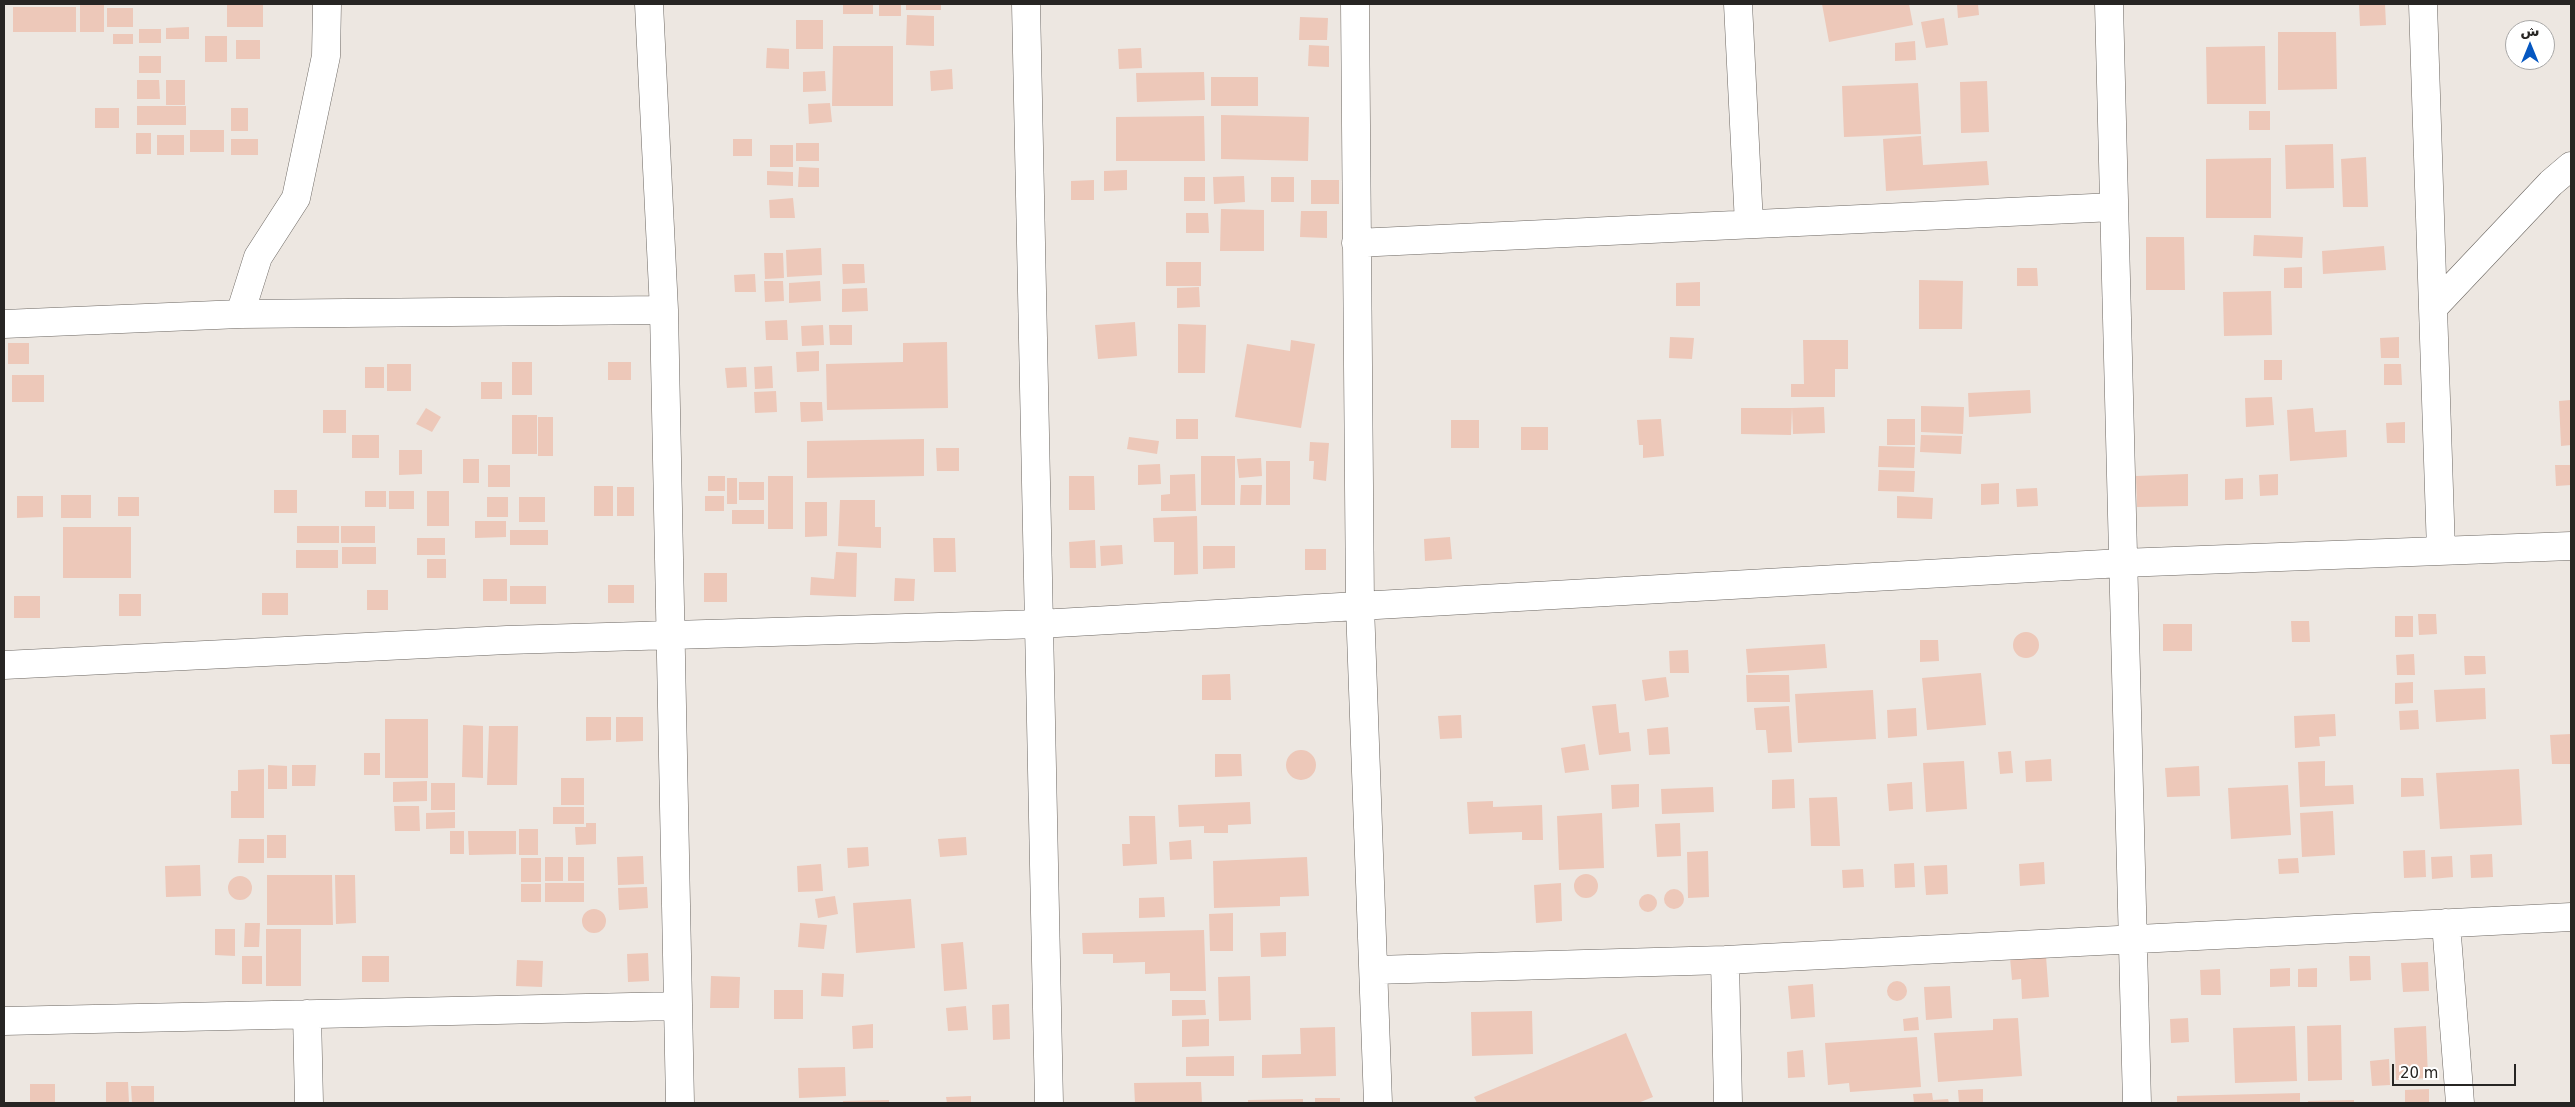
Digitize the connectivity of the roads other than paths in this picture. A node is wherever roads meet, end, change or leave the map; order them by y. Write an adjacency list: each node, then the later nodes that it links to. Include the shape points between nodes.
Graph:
1 (326, 4): 14 (street, via 326,56 296,198 258,257)
2 (649, 4): 13 (street)
3 (1026, 4): 20 (street)
4 (1355, 4): 11 (street)
5 (1738, 4): 10 (street)
6 (2109, 4): 9 (street)
7 (2423, 4): 12 (street)
8 (2571, 166): 12 (street)
9 (2114, 207): 10 (street); 18 (street)
10 (1750, 224): 11 (street)
11 (1356, 243): 19 (street)
12 (2433, 308): 17 (street)
13 (664, 310): 14 (street); 21 (street)
14 (240, 314): 15 (street)
15 (4, 324)
16 (2571, 546): 17 (street)
17 (2441, 550): 18 (street)
18 (2122, 563): 19 (street); 25 (street)
19 (1360, 606): 20 (street); 27 (street)
20 (1038, 624): 21 (street); 33 (street)
21 (671, 636): 22 (street, via 507,640); 28 (street)
22 (4, 665)
23 (2571, 917): 24 (street)
24 (2446, 923): 25 (street); 37 (street)
25 (2132, 938): 26 (street); 36 (street)
26 (1725, 960): 27 (street); 35 (street)
27 (1374, 970): 34 (street)
28 (676, 1006): 29 (street); 32 (street)
29 (307, 1014): 30 (street); 31 (street)
30 (4, 1021)
31 (308, 1103)
32 (680, 1103)
33 (1049, 1103)
34 (1378, 1103)
35 (1728, 1103)
36 (2137, 1103)
37 (2460, 1103)

